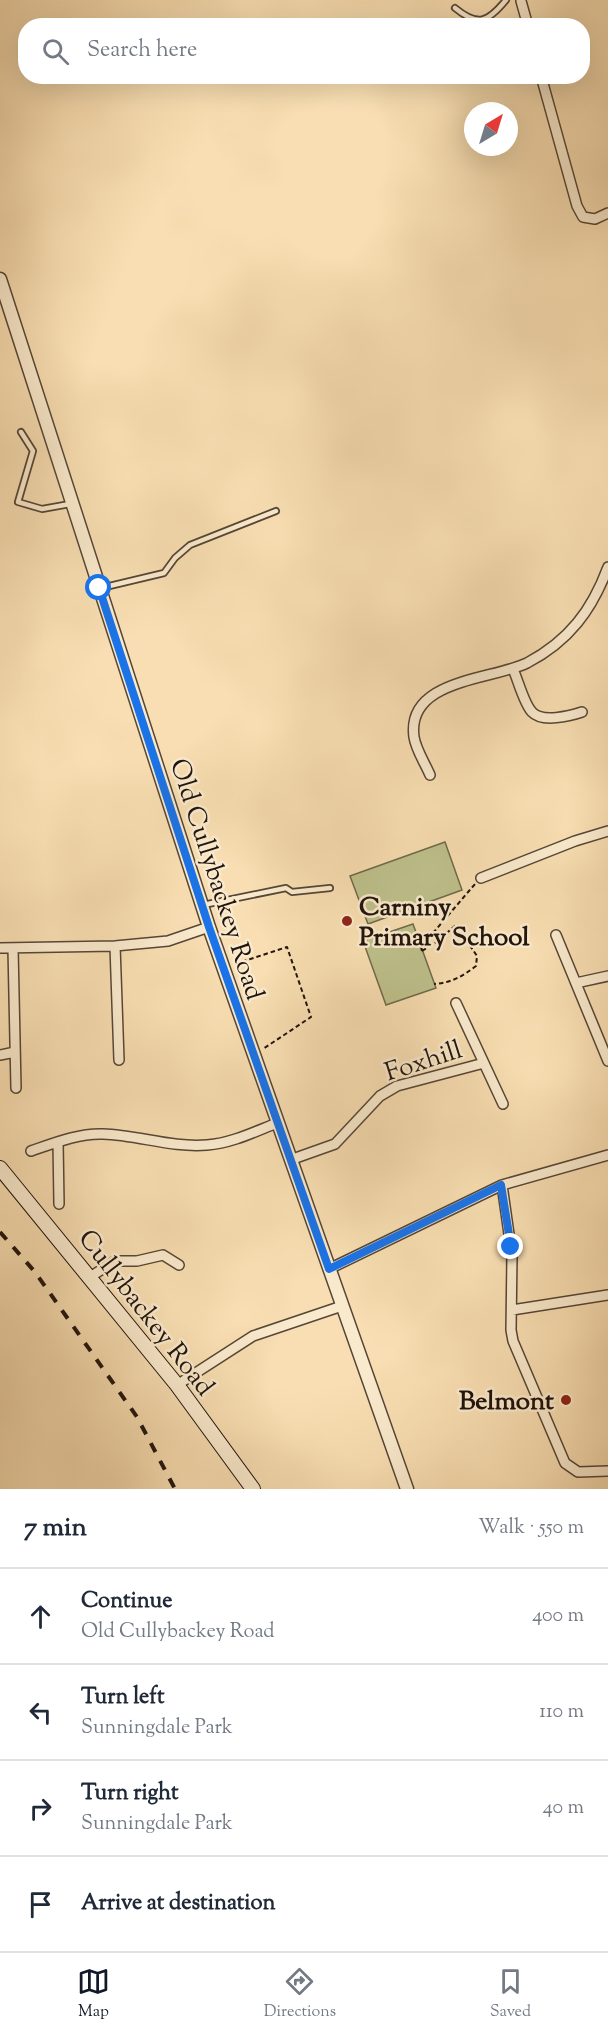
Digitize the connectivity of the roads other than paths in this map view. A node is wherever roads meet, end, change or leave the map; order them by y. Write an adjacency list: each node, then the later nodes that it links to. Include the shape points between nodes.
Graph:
1 (506, 0): 5 (lane)
2 (521, 1): 6 (street)
3 (455, 8): 4 (lane)
4 (469, 18)
5 (486, 18)
6 (525, 18)
7 (543, 84): 8 (street, via 577,206 583,217 595,219)
8 (608, 213)
9 (0, 279): 11 (street, Old Cullybackey Road)
10 (21, 432): 11 (lane, via 33,451 18,502 42,509)
11 (72, 503): 14 (street, Old Cullybackey Road)
12 (276, 511): 14 (lane, via 190,545 165,573)
13 (608, 567): 15 (street)
14 (99, 588): 22 (street, Old Cullybackey Road)
15 (604, 589): 16 (street, via 570,632 540,656)
16 (513, 669): 17 (street, via 535,715); 18 (street, via 444,688 425,702 416,720 414,737)
17 (582, 712)
18 (430, 775)
19 (608, 831): 20 (street)
20 (481, 878)
21 (330, 888): 22 (lane, via 292,892 286,888)
22 (203, 905): 23 (street, Old Cullybackey Road)
23 (209, 927): 25 (street, via 168,940); 38 (street, Old Cullybackey Road)
24 (556, 935): 29 (street)
25 (115, 946): 27 (street); 33 (street)
26 (0, 948): 27 (street)
27 (13, 948): 31 (street)
28 (608, 975): 29 (street)
29 (576, 983): 34 (street)
30 (456, 1003): 35 (street, Foxhill)
31 (15, 1052): 32 (street); 36 (street)
32 (0, 1055)
33 (119, 1060)
34 (608, 1061)
35 (484, 1063): 37 (street, Foxhill); 42 (street, Foxhill, via 397,1086 376,1100 335,1144)
36 (16, 1088)
37 (503, 1104)
38 (277, 1123): 39 (street, via 231,1142 205,1146 100,1134); 42 (street, Old Cullybackey Road)
39 (58, 1142): 40 (street); 45 (street)
40 (32, 1150)
41 (608, 1155): 44 (street)
42 (290, 1160): 47 (street, Old Cullybackey Road)
43 (0, 1168): 48 (main road, Cullybackey Road)
44 (501, 1185): 47 (street); 51 (street, via 511,1247)
45 (59, 1204)
46 (179, 1265): 48 (street, via 163,1255 115,1262)
47 (329, 1269): 50 (street, Old Cullybackey Road)
48 (90, 1277): 52 (main road, Cullybackey Road)
49 (608, 1295): 51 (street)
50 (342, 1306): 52 (street, via 253,1336); 55 (street, Old Cullybackey Road)
51 (512, 1310): 53 (street, via 513,1341 565,1463 578,1472)
52 (177, 1385): 54 (main road, Cullybackey Road)
53 (608, 1471)
54 (253, 1489)
55 (407, 1489)

